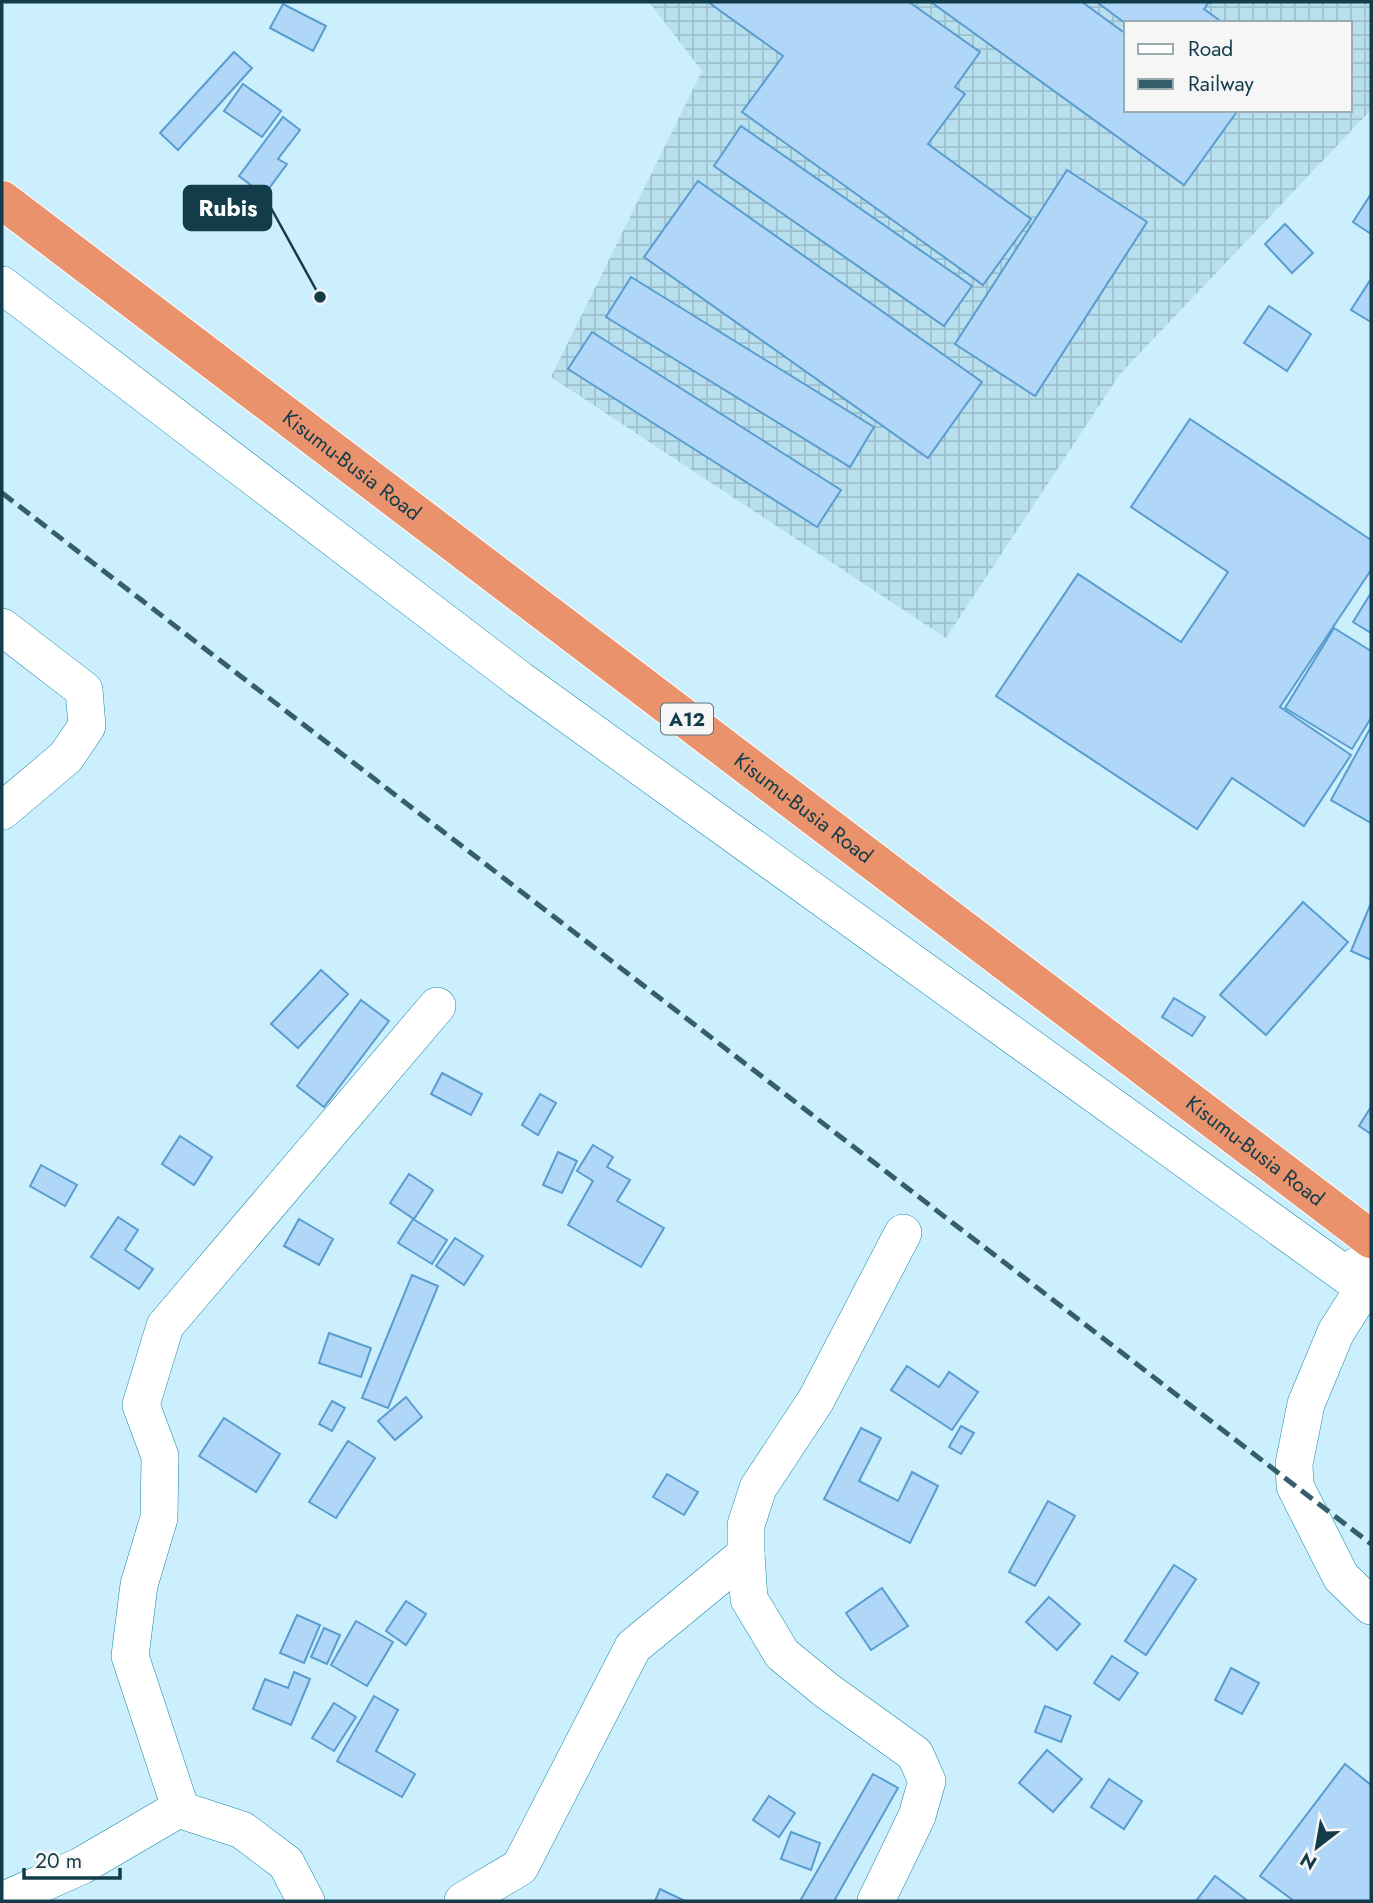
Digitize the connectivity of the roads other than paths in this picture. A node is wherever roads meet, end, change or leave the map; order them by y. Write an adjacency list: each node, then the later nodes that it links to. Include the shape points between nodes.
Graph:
1 (2, 200): 6 (highway, Kisumu-Busia Road / A12)
2 (2, 285): 9 (street, via 520,680)
3 (2, 627): 4 (street, via 84,690 87,726 66,757)
4 (2, 811)
5 (437, 1006): 14 (street, via 165,1326 141,1405 160,1455 159,1518 139,1585 130,1656 181,1810 242,1830 286,1863)
6 (1339, 1214): 8 (highway, Kisumu-Busia Road / A12); 9 (street)
7 (903, 1233): 10 (street, via 816,1400 758,1488 747,1525)
8 (1371, 1239)
9 (1368, 1291): 11 (street, via 1336,1332 1306,1404 1294,1464 1295,1486 1341,1577)
10 (746, 1554): 15 (street, via 633,1647 520,1867); 16 (street, via 749,1599 782,1654 915,1754 927,1781 917,1816)
11 (1371, 1606)
12 (170, 1814): 13 (street, via 81,1867)
13 (2, 1900)
14 (306, 1901)
15 (463, 1901)
16 (876, 1901)

